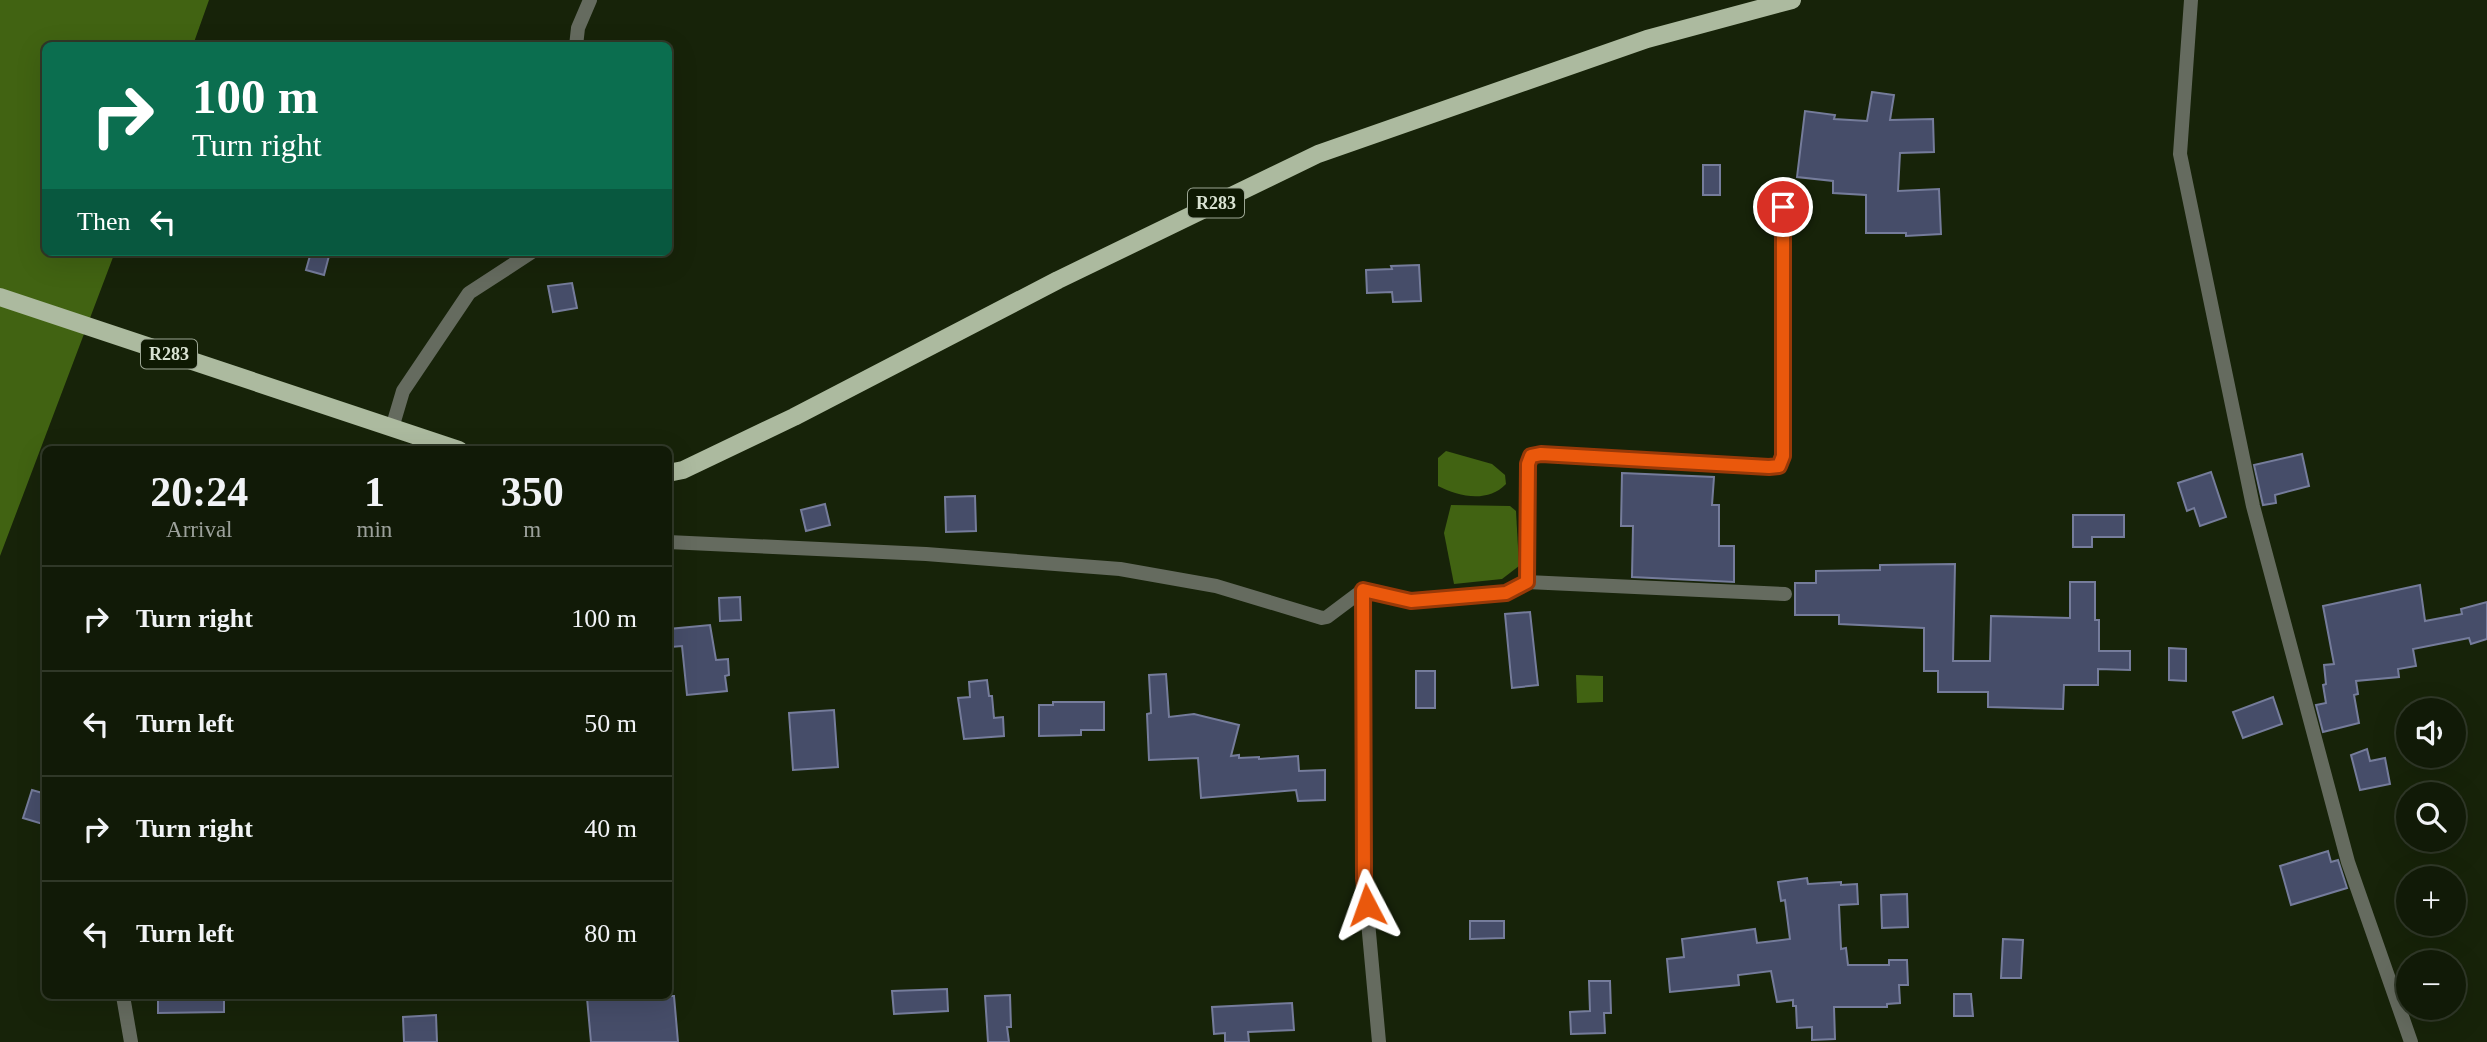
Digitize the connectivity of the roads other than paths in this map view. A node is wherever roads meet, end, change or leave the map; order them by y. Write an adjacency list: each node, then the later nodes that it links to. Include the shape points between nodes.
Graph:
1 (590, 0): 4 (street)
2 (1792, 0): 10 (main road, R283, via 1647,39 1318,154 1058,280 783,423)
3 (2191, 0): 18 (street, via 2180,154 2253,506 2348,862)
4 (576, 42)
5 (1783, 207): 12 (street, via 1783,456 1779,466 1531,456)
6 (527, 256): 8 (street, via 469,293 402,391)
7 (0, 297): 8 (main road, R283)
8 (392, 428): 9 (main road, R283)
9 (447, 446)
10 (672, 472)
11 (672, 542): 13 (street, via 1120,569 1216,586 1322,618)
12 (1527, 582): 13 (street, via 1506,593 1411,601); 14 (street)
13 (1363, 590): 17 (street, via 1364,878)
14 (1785, 594)
15 (124, 999): 16 (street)
16 (131, 1042)
17 (1379, 1042)
18 (2411, 1042)

